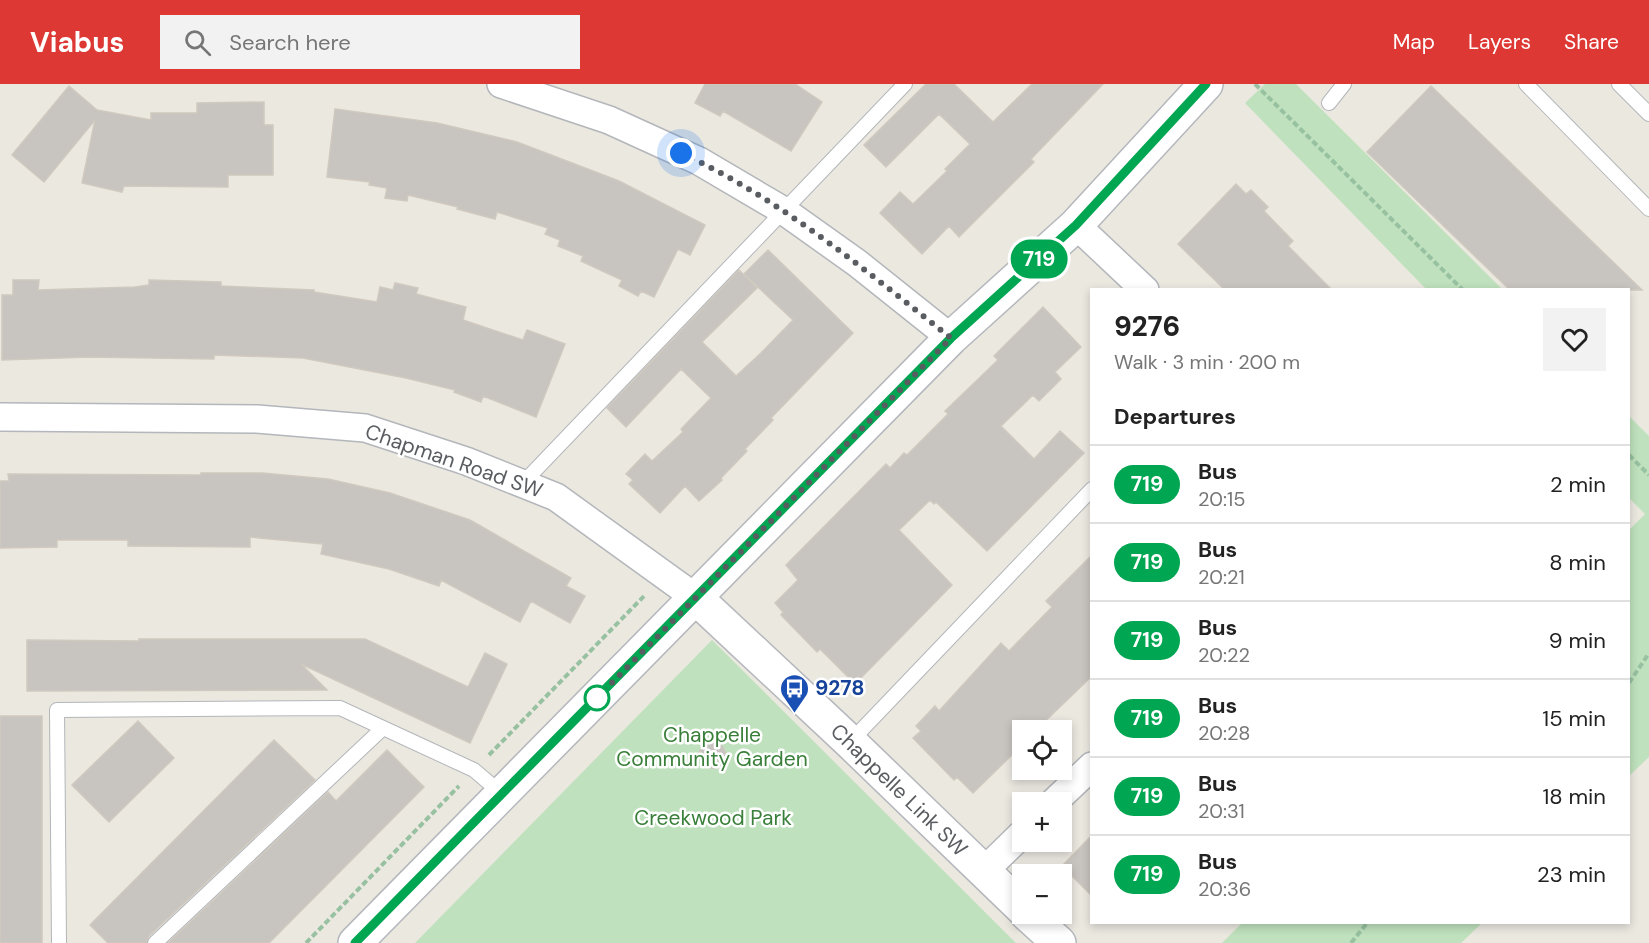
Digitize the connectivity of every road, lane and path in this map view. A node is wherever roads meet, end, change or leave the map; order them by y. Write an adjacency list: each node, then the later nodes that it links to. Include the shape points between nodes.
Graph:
1 (501, 84): 11 (street, via 609,120 699,161)
2 (905, 84): 11 (lane)
3 (1206, 84): 12 (street)
4 (1255, 84): 14 (path)
5 (1344, 84): 8 (lane)
6 (1526, 84): 10 (lane)
7 (1619, 84): 9 (lane)
8 (1329, 103)
9 (1649, 114)
10 (1649, 209)
11 (784, 211): 15 (street); 19 (lane)
12 (1076, 225): 13 (street); 15 (street)
13 (1143, 288)
14 (1461, 288)
15 (951, 338): 21 (street)
16 (0, 417): 19 (street, Chapman Road SW, via 257,419 365,428)
17 (1630, 456): 18 (path)
18 (1649, 475)
19 (522, 484): 21 (street, Chapman Road SW, via 556,497)
20 (1090, 491): 25 (lane)
21 (696, 598): 25 (street, Chappelle Link SW); 28 (street)
22 (1649, 653): 23 (path)
23 (1630, 682)
24 (383, 728): 28 (lane, via 474,770); 34 (lane, via 340,708 57,710); 35 (lane)
25 (850, 742): 30 (street, Chappelle Link SW)
26 (1090, 768): 27 (street)
27 (1065, 792)
28 (502, 794): 36 (street)
29 (1012, 844): 30 (street)
30 (983, 872): 31 (street, Chappelle Link SW)
31 (1012, 899)
32 (1038, 924): 37 (street)
33 (1366, 924): 38 (path)
34 (60, 943)
35 (155, 943)
36 (355, 943)
37 (1059, 943)
38 (1351, 943)

